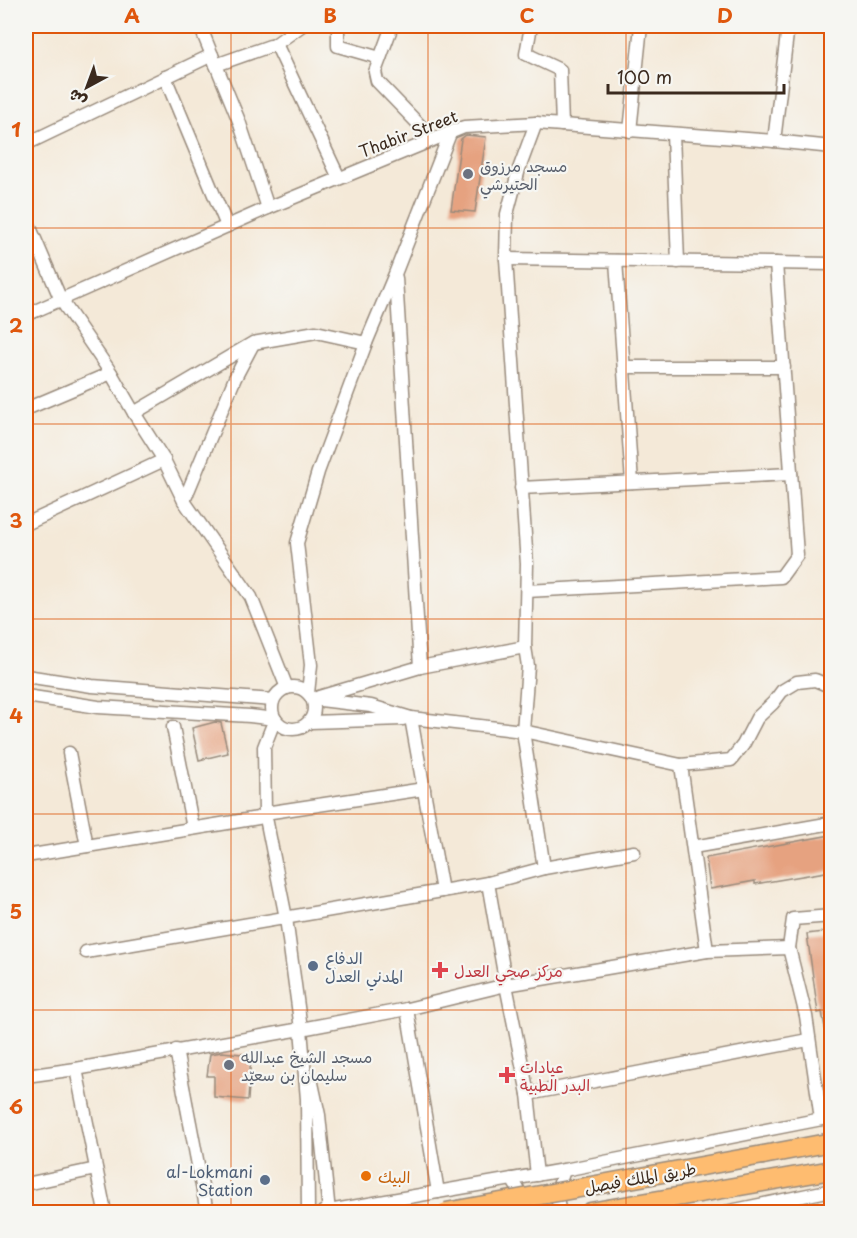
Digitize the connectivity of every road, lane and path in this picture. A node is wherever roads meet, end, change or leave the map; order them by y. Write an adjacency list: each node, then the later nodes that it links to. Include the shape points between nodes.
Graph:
1 (200, 26): 10 (street)
2 (302, 26): 8 (street)
3 (338, 26): 9 (street, via 338,46)
4 (392, 26): 9 (street)
5 (531, 26): 13 (street, via 526,54 560,70)
6 (641, 26): 15 (street)
7 (788, 26): 18 (street)
8 (273, 46): 10 (street); 21 (street, via 278,48)
9 (380, 58): 17 (street, via 375,72 377,81)
10 (214, 60): 11 (street); 22 (street)
11 (165, 77): 19 (street); 24 (street)
12 (536, 123): 13 (street, Thabir Street); 14 (street, Thabir Street); 25 (street, via 507,214)
13 (562, 125): 15 (street, Thabir Street)
14 (451, 131): 17 (street, Thabir Street); 30 (street)
15 (630, 131): 16 (street, Thabir Street)
16 (673, 134): 18 (street, Thabir Street); 27 (street)
17 (433, 139): 21 (street, Thabir Street)
18 (774, 141): 20 (street, Thabir Street)
19 (26, 144)
20 (831, 147)
21 (339, 178): 22 (street, Thabir Street)
22 (267, 208): 24 (street, Thabir Street)
23 (26, 218): 31 (street)
24 (227, 226): 31 (street, Thabir Street)
25 (506, 259): 26 (street); 43 (street)
26 (616, 261): 27 (street); 35 (street)
27 (678, 262): 28 (street)
28 (776, 263): 29 (street); 36 (street)
29 (831, 264)
30 (395, 274): 34 (street); 48 (street)
31 (61, 300): 32 (street, Thabir Street); 37 (street)
32 (26, 315)
33 (253, 343): 34 (street, via 316,332); 39 (street); 44 (street)
34 (366, 343): 53 (street, via 318,472 297,543 311,665)
35 (624, 367): 36 (street); 42 (street)
36 (783, 367): 41 (street)
37 (111, 373): 38 (street); 39 (street)
38 (26, 409)
39 (134, 413): 40 (street)
40 (164, 460): 44 (street); 45 (street)
41 (791, 474): 42 (street); 46 (street, via 797,555 781,577)
42 (632, 482): 43 (street)
43 (521, 488): 46 (street)
44 (184, 501): 51 (street, via 251,597)
45 (26, 524)
46 (527, 591): 47 (street)
47 (525, 647): 48 (street); 59 (street, via 528,666)
48 (420, 667): 53 (street)
49 (26, 676): 54 (street, via 92,686)
50 (831, 687): 61 (street, via 814,680 797,682 782,691 757,718 731,760)
51 (287, 688): 53 (street, via 298,687); 54 (street)
52 (26, 696): 56 (street, via 98,707)
53 (310, 696): 55 (street, via 371,706); 57 (street, via 315,711)
54 (273, 700): 56 (street)
55 (411, 718): 57 (street); 59 (street); 62 (street)
56 (275, 719): 57 (street, via 291,729); 63 (street, via 264,747)
57 (310, 722)
58 (172, 727): 65 (street)
59 (523, 731): 61 (street); 70 (street)
60 (69, 753): 66 (street)
61 (681, 765): 67 (street)
62 (424, 789): 63 (street); 72 (street)
63 (265, 813): 65 (street, via 258,818); 74 (street)
64 (831, 823): 67 (street)
65 (193, 828): 66 (street)
66 (87, 846): 69 (street)
67 (693, 847): 77 (street)
68 (633, 852): 70 (street)
69 (26, 856)
70 (544, 868): 71 (street)
71 (488, 882): 72 (street); 78 (street)
72 (442, 891): 74 (street)
73 (831, 916): 75 (street, via 793,919)
74 (286, 918): 76 (street); 80 (street)
75 (789, 948): 77 (street); 81 (street)
76 (86, 951)
77 (707, 951): 78 (street)
78 (506, 985): 79 (street); 85 (street)
79 (407, 1009): 80 (street); 95 (street)
80 (301, 1029): 82 (street); 99 (street, via 307,1099); 100 (street, via 319,1115)
81 (808, 1040): 85 (street); 86 (street)
82 (176, 1050): 83 (street); 98 (street)
83 (76, 1069): 84 (street); 88 (street)
84 (26, 1076)
85 (528, 1094): 91 (street)
86 (826, 1118): 89 (street)
87 (831, 1142): 101 (highway, طريق الملك فيصل, bridge)
88 (96, 1169): 93 (street); 97 (street)
89 (564, 1170): 91 (street); 103 (street, via 557,1192)
90 (831, 1170): 104 (highway, طريق الملك فيصل)
91 (537, 1175): 92 (street)
92 (512, 1179): 95 (street); 102 (street)
93 (26, 1184)
94 (831, 1190): 96 (street)
95 (438, 1191): 100 (street)
96 (782, 1207): 105 (street)
97 (105, 1212)
98 (207, 1212)
99 (308, 1212)
100 (327, 1212)
101 (446, 1212)
102 (530, 1212)
103 (559, 1212)
104 (590, 1212)
105 (725, 1212)

